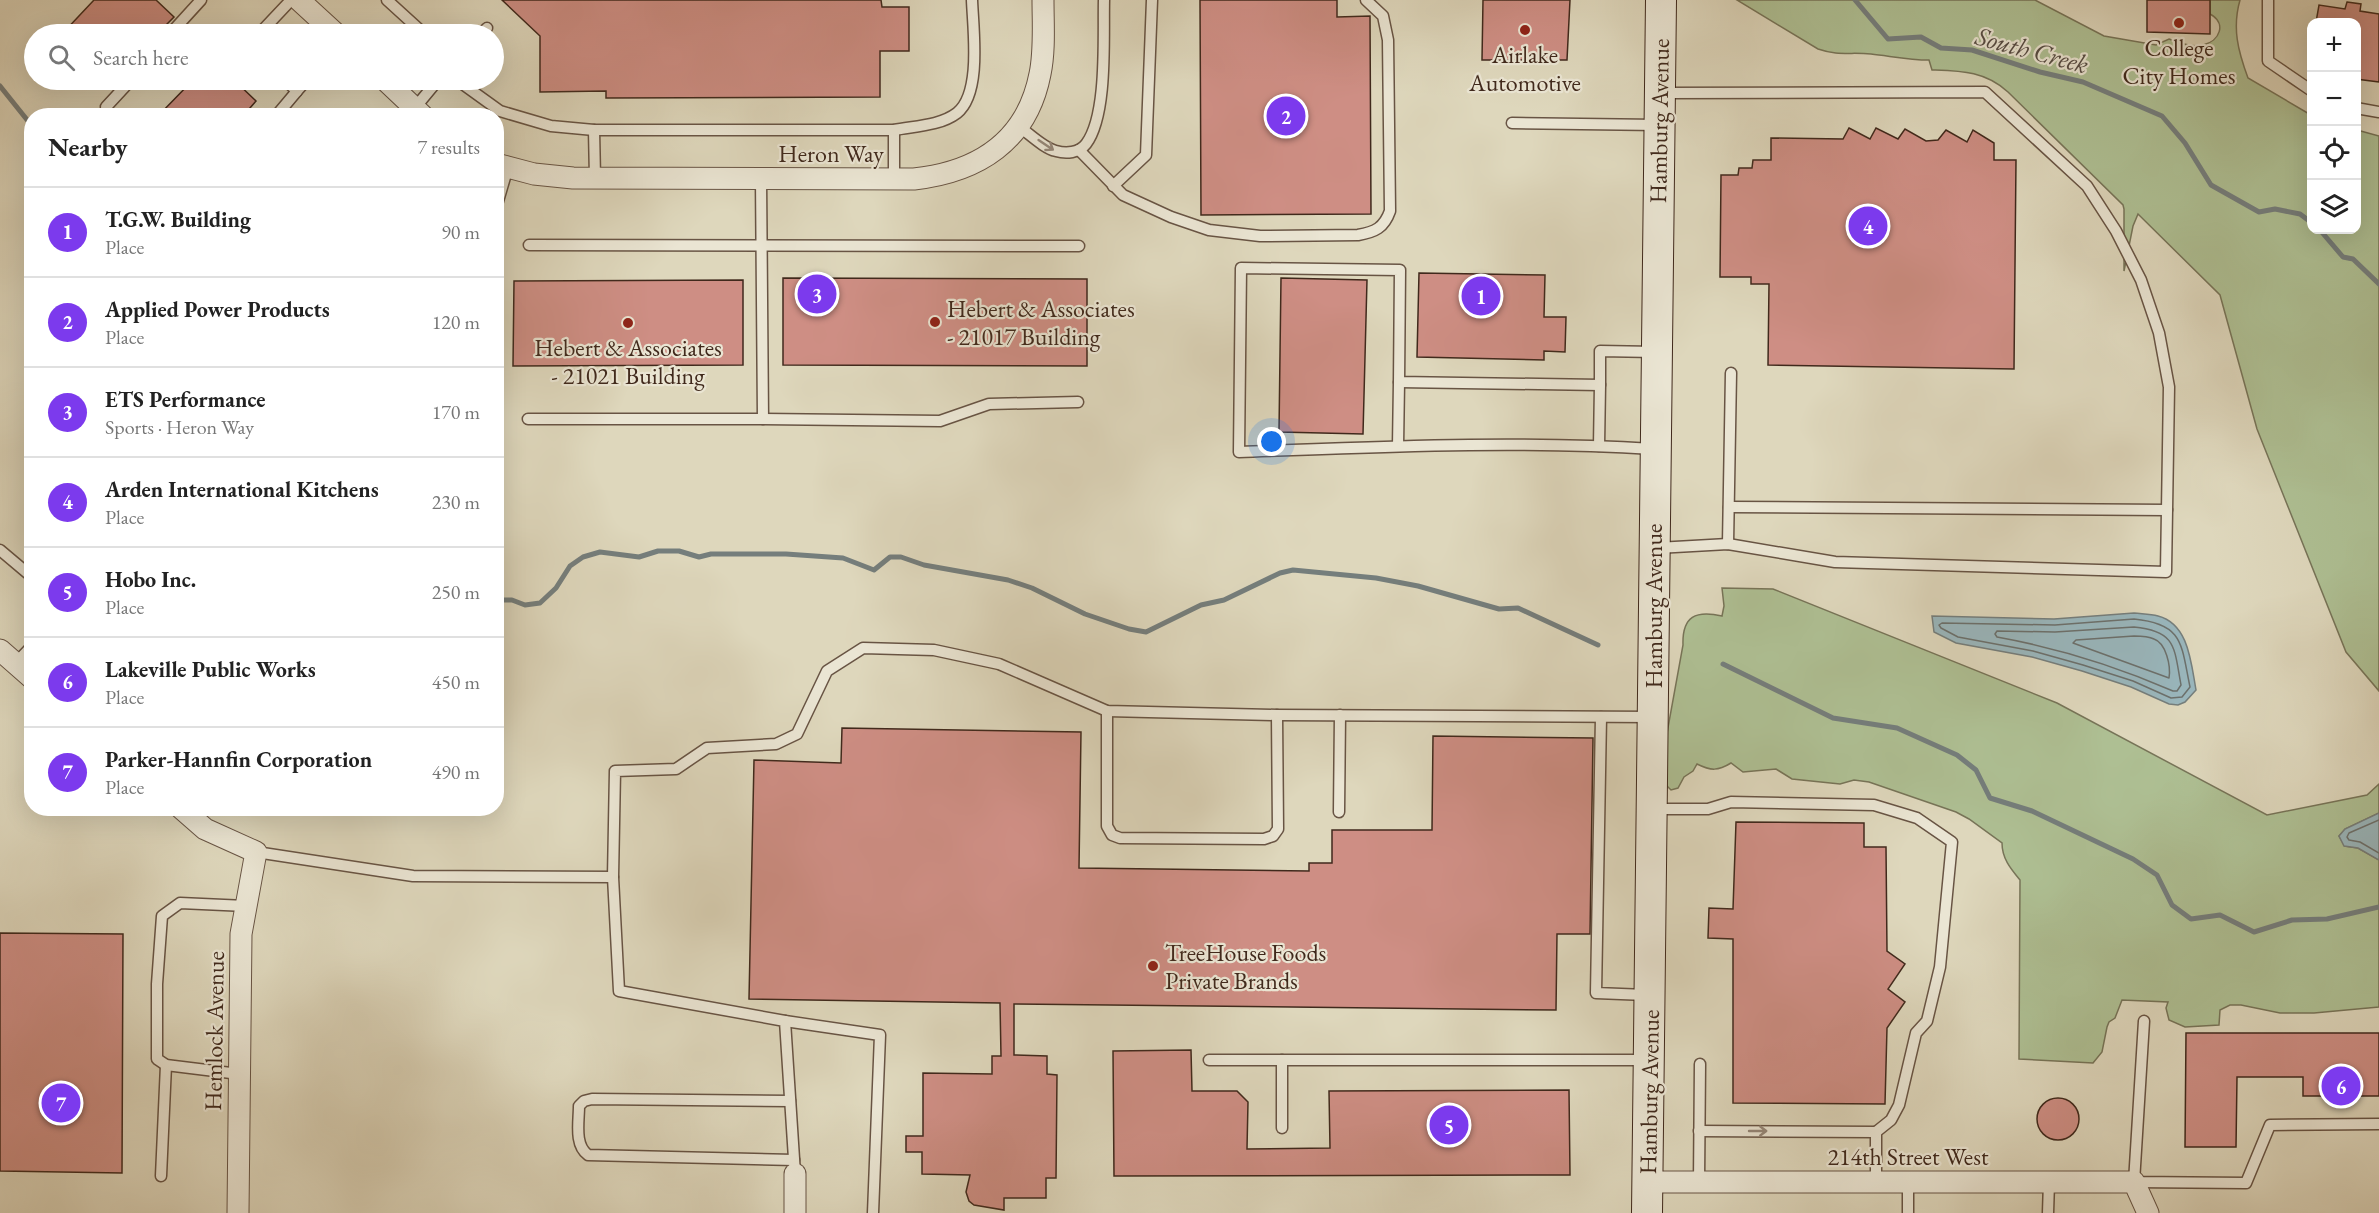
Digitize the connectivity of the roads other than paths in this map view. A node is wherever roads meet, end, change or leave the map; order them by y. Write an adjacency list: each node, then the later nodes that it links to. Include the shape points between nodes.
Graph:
1 (201, 0): 12 (lane)
2 (291, 0): 13 (lane)
3 (299, 0): 14 (street)
4 (387, 0): 15 (lane)
5 (972, 0): 35 (lane, via 974,73 966,103 956,114 932,124)
6 (1043, 0): 32 (street, Heron Way, via 1040,75 1033,99)
7 (1104, 0): 36 (lane, via 1099,105 1086,144)
8 (1152, 0): 41 (lane, via 1146,155)
9 (1366, 0): 41 (lane, via 1383,16 1388,40 1390,211 1386,224 1373,232 1358,234 1260,236 1209,230 1123,195)
10 (1661, 0): 22 (street, Hamburg Avenue)
11 (2268, 0): 16 (lane, via 2268,61)
12 (179, 24)
13 (268, 24)
14 (325, 24)
15 (414, 24)
16 (2307, 88)
17 (122, 90): 23 (lane)
18 (395, 90): 25 (street)
19 (432, 90): 26 (lane)
20 (471, 90): 27 (lane)
21 (297, 91): 24 (lane)
22 (1659, 93): 33 (street, Hamburg Avenue); 56 (lane, via 1985,92 2086,186 2116,231 2141,280 2159,333 2169,387)
23 (106, 107)
24 (283, 108)
25 (412, 108)
26 (420, 108)
27 (496, 108)
28 (2361, 109): 30 (lane)
29 (504, 112): 34 (lane, via 551,126)
30 (2379, 112)
31 (1512, 123): 33 (lane)
32 (1018, 126): 36 (lane, one-way to 36, via 1055,151); 40 (street, Heron Way, via 996,150 964,169 940,176)
33 (1658, 126): 45 (street, Hamburg Avenue)
34 (594, 130): 35 (lane); 38 (lane)
35 (894, 130): 40 (lane)
36 (1078, 150): 41 (lane)
37 (504, 166): 38 (street, Heron Way, via 554,177)
38 (595, 178): 39 (street, Heron Way)
39 (761, 179): 40 (street, Heron Way); 43 (lane)
40 (894, 179)
41 (1113, 186)
42 (529, 245): 43 (lane)
43 (762, 246): 44 (lane); 51 (lane)
44 (1079, 246)
45 (1656, 352): 48 (lane, via 1600,351); 54 (street, Hamburg Avenue)
46 (1731, 373): 55 (lane)
47 (1399, 381): 48 (lane); 52 (lane); 52 (lane, via 1400,270 1241,268 1239,452)
48 (1600, 385): 53 (lane)
49 (1078, 402): 51 (lane, via 989,404 940,421)
50 (528, 419): 51 (lane)
51 (763, 419)
52 (1398, 446): 53 (lane)
53 (1599, 446): 54 (lane)
54 (1655, 449): 58 (street, Hamburg Avenue)
55 (1729, 507): 56 (lane); 57 (lane)
56 (2167, 510): 57 (lane, via 2166,572 1835,562)
57 (1728, 544): 58 (lane)
58 (1654, 548): 68 (street, Hamburg Avenue)
59 (0, 550): 60 (lane)
60 (24, 570)
61 (24, 650): 62 (lane)
62 (8, 657): 63 (street)
63 (24, 671)
64 (1107, 711): 65 (lane); 65 (lane, via 1107,826 1112,835 1120,838 1273,836 1278,829); 73 (lane, via 999,664 934,650 863,648 827,671 797,734 776,744 707,748 676,769 615,771)
65 (1277, 715): 66 (lane)
66 (1341, 715): 67 (lane); 70 (lane)
67 (1601, 717): 68 (lane); 75 (lane, via 1596,993)
68 (1653, 717): 69 (street, Hamburg Avenue)
69 (1652, 808): 75 (street, Hamburg Avenue); 88 (lane, via 1708,809 1731,802 1874,805 1917,818 1952,842 1940,967 1927,1021 1916,1033 1892,1120)
70 (1339, 812)
71 (190, 816): 72 (street, via 205,829)
72 (256, 852): 73 (lane, via 413,876); 74 (street, Hemlock Avenue)
73 (613, 877): 76 (lane, via 619,991)
74 (246, 906): 82 (lane, via 180,903 162,916 157,1059); 83 (street, Hemlock Avenue, via 241,934)
75 (1650, 995): 80 (street, Hamburg Avenue)
76 (785, 1021): 84 (lane); 99 (lane, via 880,1035)
77 (2144, 1021): 96 (lane)
78 (1209, 1060): 79 (lane)
79 (1282, 1060): 80 (lane); 86 (lane)
80 (1649, 1060): 91 (street, Hamburg Avenue)
81 (1700, 1064): 87 (lane)
82 (166, 1065): 83 (lane); 90 (lane)
83 (239, 1074): 97 (street, Hemlock Avenue)
84 (790, 1101): 89 (lane); 89 (lane, via 592,1099 579,1106 579,1142 588,1155)
85 (2379, 1124): 96 (lane, via 2270,1125 2246,1183)
86 (1282, 1128)
87 (1699, 1131): 88 (lane, one-way to 88); 92 (lane)
88 (1876, 1131): 93 (lane)
89 (794, 1167): 98 (street)
90 (161, 1176)
91 (1648, 1182): 92 (street, 214th Street West); 100 (street, Hamburg Avenue)
92 (1699, 1182): 93 (street, 214th Street West)
93 (1876, 1182): 94 (street, 214th Street West)
94 (1908, 1182): 95 (street, 214th Street West); 101 (lane)
95 (2049, 1182): 96 (street, 214th Street West); 102 (lane)
96 (2134, 1182): 103 (street)
97 (238, 1213)
98 (795, 1213)
99 (873, 1213)
100 (1647, 1213)
101 (1908, 1213)
102 (2048, 1213)
103 (2148, 1213)

